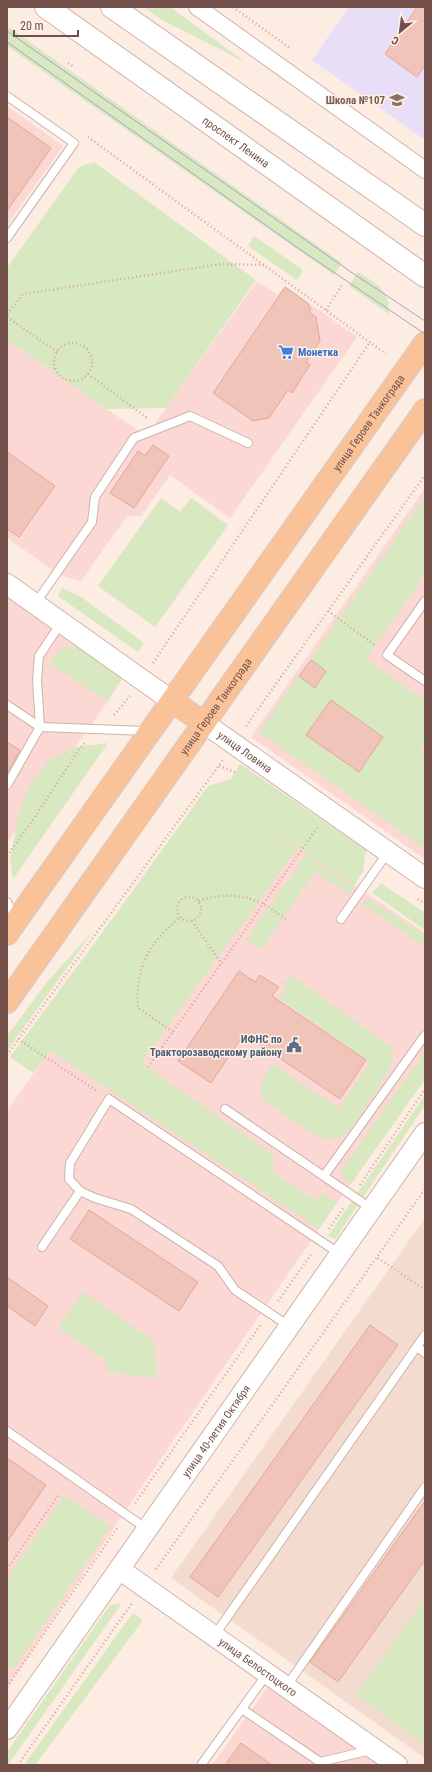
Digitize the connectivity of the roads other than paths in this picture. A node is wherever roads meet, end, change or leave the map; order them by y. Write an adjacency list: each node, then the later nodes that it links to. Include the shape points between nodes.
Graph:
1 (46, 7): 8 (main road, проспект Ленина)
2 (112, 7): 6 (main road)
3 (196, 7): 5 (street)
4 (7, 96): 7 (lane, via 74,143)
5 (425, 170)
6 (425, 224)
7 (7, 238)
8 (425, 276)
9 (425, 343): 17 (main road, улица Героев Танкограда)
10 (425, 410): 19 (main road, улица Героев Танкограда)
11 (248, 443): 14 (lane, via 190,416 134,438 95,497 92,522)
12 (7, 584): 14 (street, улица Ловина)
13 (425, 600): 16 (lane, via 387,655)
14 (35, 604): 15 (street, улица Ловина)
15 (61, 622): 17 (street, улица Ловина); 20 (lane, via 39,656 37,680)
16 (425, 681)
17 (172, 701): 19 (main road, улица Ловина); 21 (main road, улица Героев Танкограда)
18 (7, 705): 20 (lane)
19 (204, 723): 23 (street, улица Ловина); 28 (main road, улица Героев Танкограда)
20 (40, 727): 21 (lane); 22 (lane)
21 (150, 732): 27 (main road, улица Героев Танкограда)
22 (7, 785)
23 (388, 852): 24 (street, улица Ловина); 26 (lane)
24 (425, 878)
25 (7, 902): 27 (lane)
26 (341, 919)
27 (11, 928)
28 (7, 1002)
29 (425, 1035): 32 (lane)
30 (225, 1109): 32 (lane)
31 (425, 1133): 34 (street, улица 40-летия Октября)
32 (324, 1176): 34 (lane)
33 (80, 1191): 35 (lane); 36 (lane, via 69,1179 70,1163 109,1099); 37 (lane, via 131,1210 218,1266 235,1290)
34 (372, 1209): 36 (street, улица 40-летия Октября)
35 (42, 1247)
36 (340, 1254): 37 (street, улица 40-летия Октября)
37 (289, 1326): 43 (street, улица 40-летия Октября)
38 (425, 1335): 39 (lane)
39 (417, 1347): 40 (lane); 45 (lane)
40 (425, 1353)
41 (7, 1431): 43 (lane)
42 (425, 1488): 47 (lane)
43 (147, 1529): 44 (street, улица 40-летия Октября)
44 (119, 1570): 45 (street, улица Белостоцкого); 49 (street, улица 40-летия Октября)
45 (214, 1636): 46 (street, улица Белостоцкого)
46 (267, 1674): 47 (street, улица Белостоцкого); 48 (lane)
47 (286, 1687): 50 (street, улица Белостоцкого)
48 (242, 1709): 50 (lane, via 320,1762); 51 (lane)
49 (8, 1725)
50 (375, 1749): 52 (street, улица Белостоцкого)
51 (201, 1765)
52 (397, 1765)

